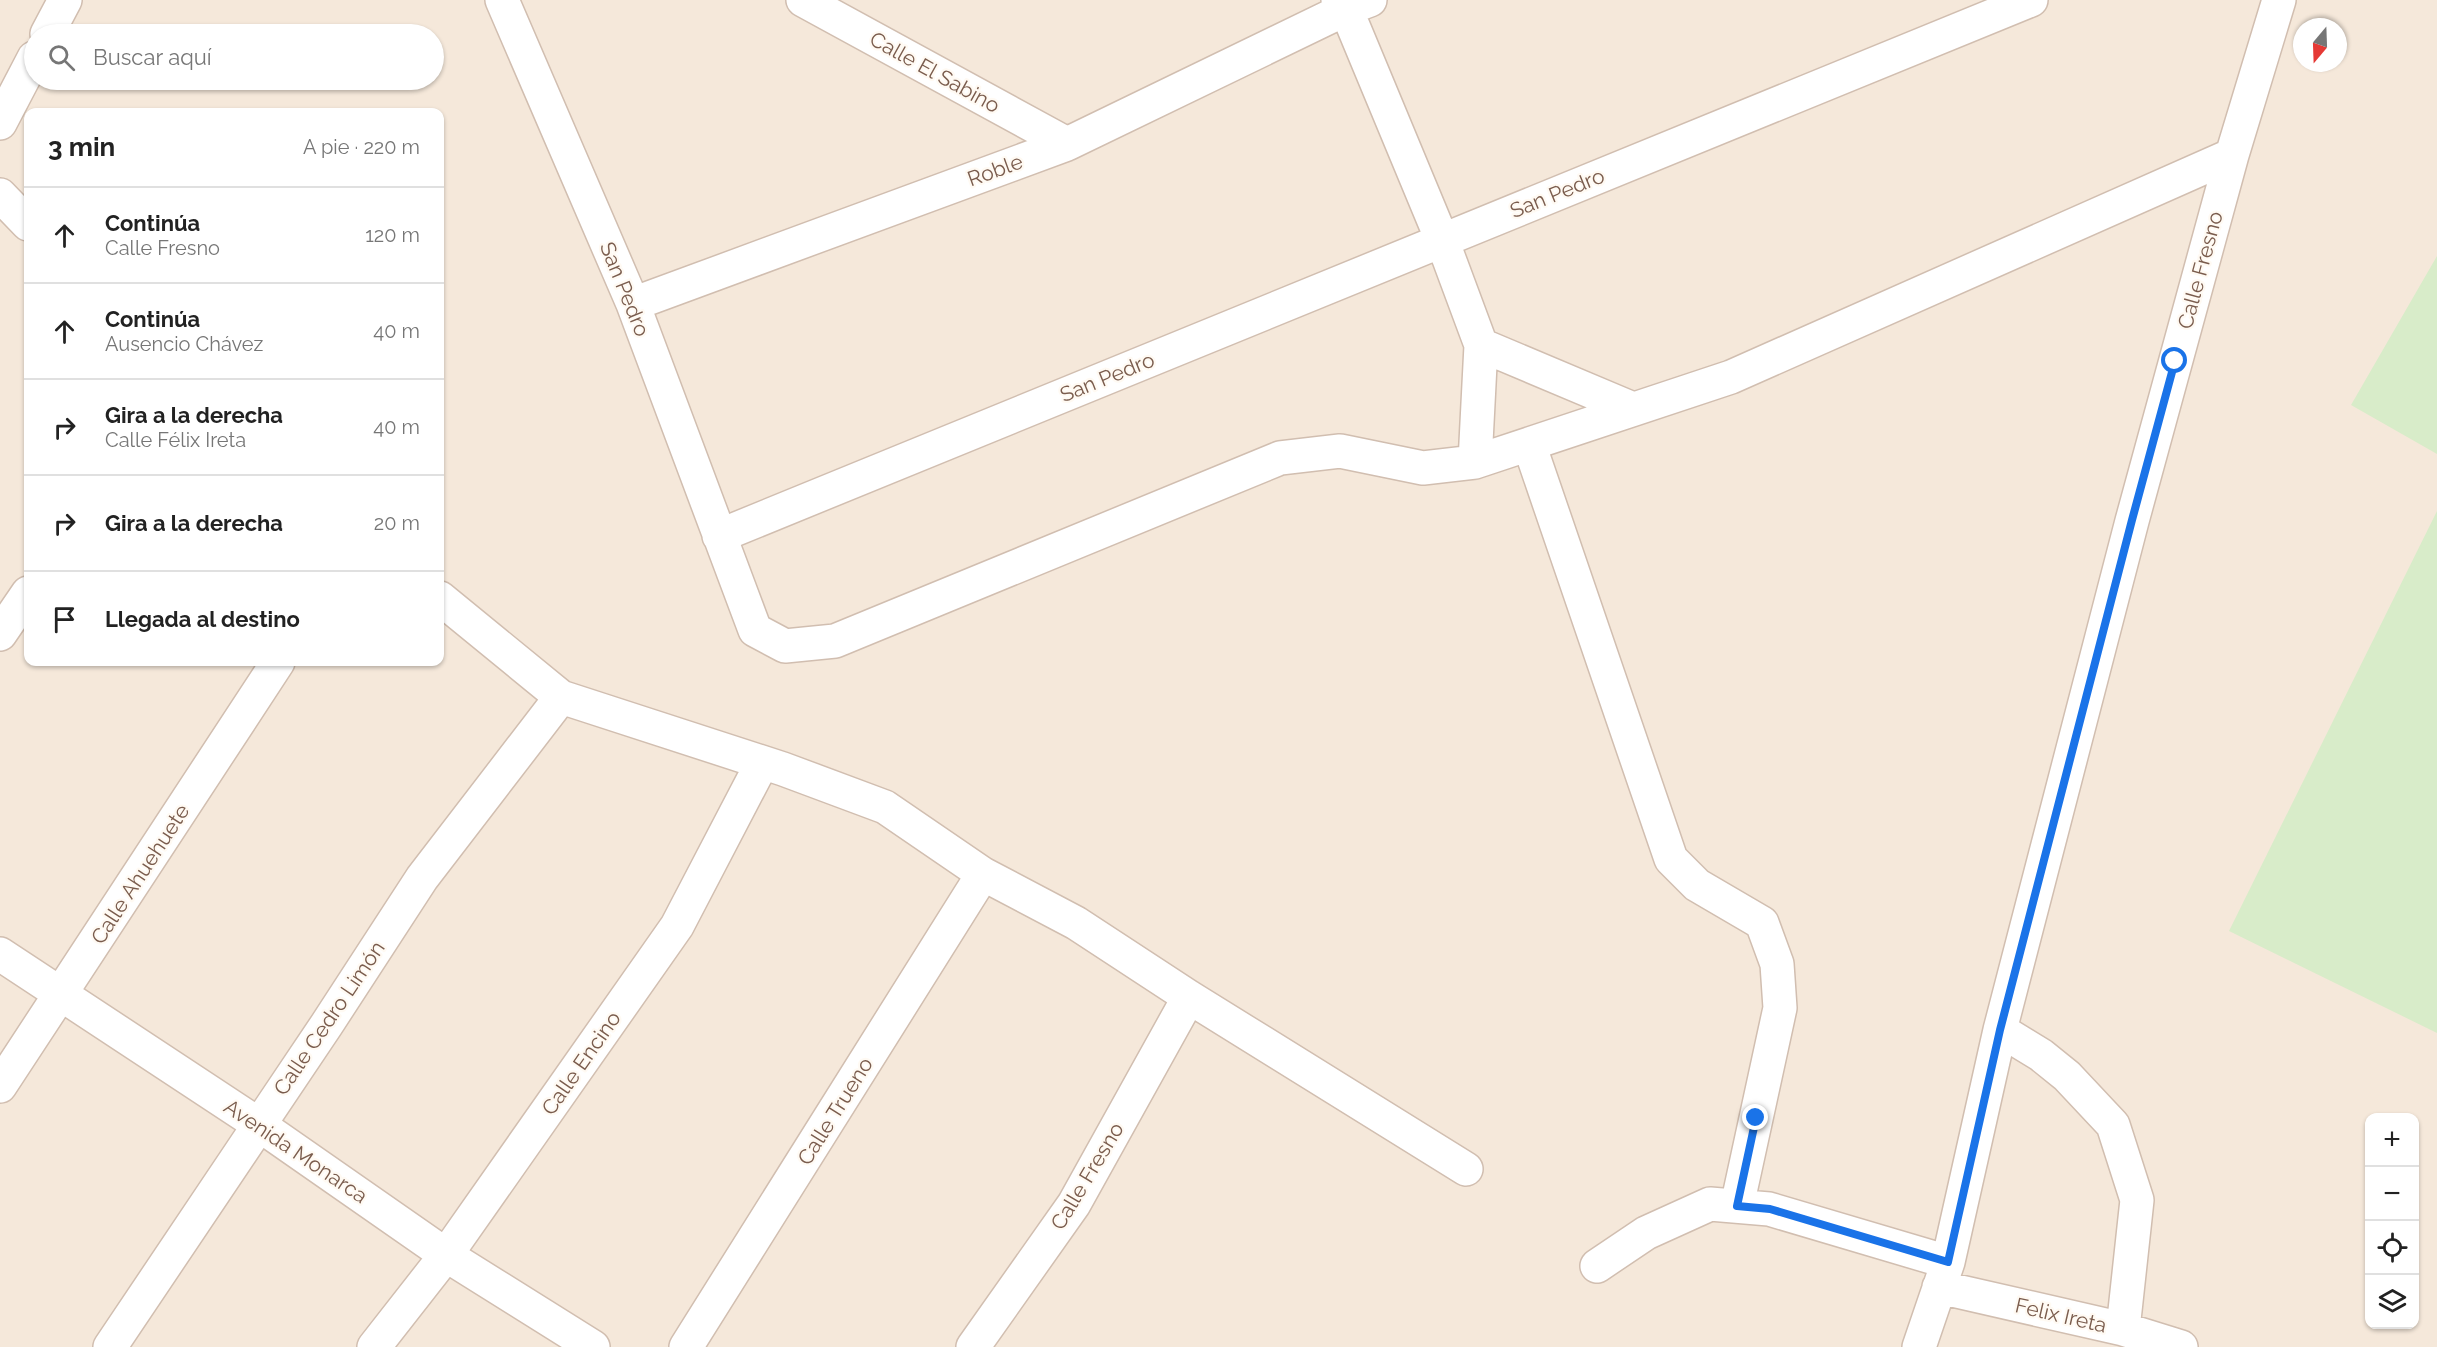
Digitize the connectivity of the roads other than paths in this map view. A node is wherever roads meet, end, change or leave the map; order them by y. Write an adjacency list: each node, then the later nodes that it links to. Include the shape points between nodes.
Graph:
1 (65, 0): 7 (street)
2 (502, 0): 15 (street, San Pedro)
3 (803, 0): 10 (street, Calle El Sabino)
4 (2031, 0): 14 (street, San Pedro)
5 (2279, 0): 11 (street, Calle Fresno)
6 (1351, 3): 10 (street, Roble); 14 (street)
7 (52, 24)
8 (24, 77): 9 (street)
9 (0, 123)
10 (1067, 144): 15 (street, Roble)
11 (2232, 155): 17 (street, via 1731,377); 31 (street, Calle Fresno, via 2132,520)
12 (0, 195): 13 (street)
13 (24, 220)
14 (1442, 240): 16 (street); 20 (street, San Pedro)
15 (633, 304): 20 (street, San Pedro)
16 (1481, 345): 17 (street); 19 (street)
17 (1633, 409): 18 (street)
18 (1529, 444): 19 (street); 35 (street, via 1671,859 1697,885 1762,923 1777,964 1780,1008)
19 (1475, 462): 20 (street, via 1423,468 1340,451 1280,458 835,641 785,646 755,630)
20 (719, 536)
21 (24, 599): 23 (street)
22 (444, 601): 25 (street)
23 (0, 634)
24 (275, 666): 29 (street, Calle Ahuehuete)
25 (561, 697): 26 (street); 33 (street, Calle Cedro Limón, via 422,878)
26 (762, 763): 27 (street, via 885,807); 36 (street, Calle Encino, via 678,926)
27 (983, 874): 30 (street, via 1076,923); 43 (street, Calle Trueno)
28 (0, 954): 29 (street, Avenida Monarca)
29 (61, 996): 32 (street, Calle Ahuehuete); 33 (street, Avenida Monarca)
30 (1189, 997): 34 (street); 44 (street, Calle Fresno, via 1074,1204)
31 (2000, 1030): 38 (street, Calle Fresno); 39 (street, via 2067,1076 2113,1125 2138,1200)
32 (0, 1086)
33 (258, 1124): 36 (street, Avenida Monarca); 40 (street, Calle Cedro Limón)
34 (1466, 1169)
35 (1737, 1206): 37 (street, Felix Ireta, via 1710,1204 1646,1233); 38 (street, Felix Ireta, via 1770,1209)
36 (446, 1255): 41 (street, Calle Encino); 42 (street, Avenida Monarca)
37 (1596, 1266)
38 (1944, 1275): 39 (street, Felix Ireta); 45 (street, Calle Fresno)
39 (2123, 1329): 46 (street, Felix Ireta)
40 (110, 1347)
41 (374, 1347)
42 (593, 1347)
43 (686, 1347)
44 (973, 1347)
45 (1919, 1347)
46 (2181, 1347)

